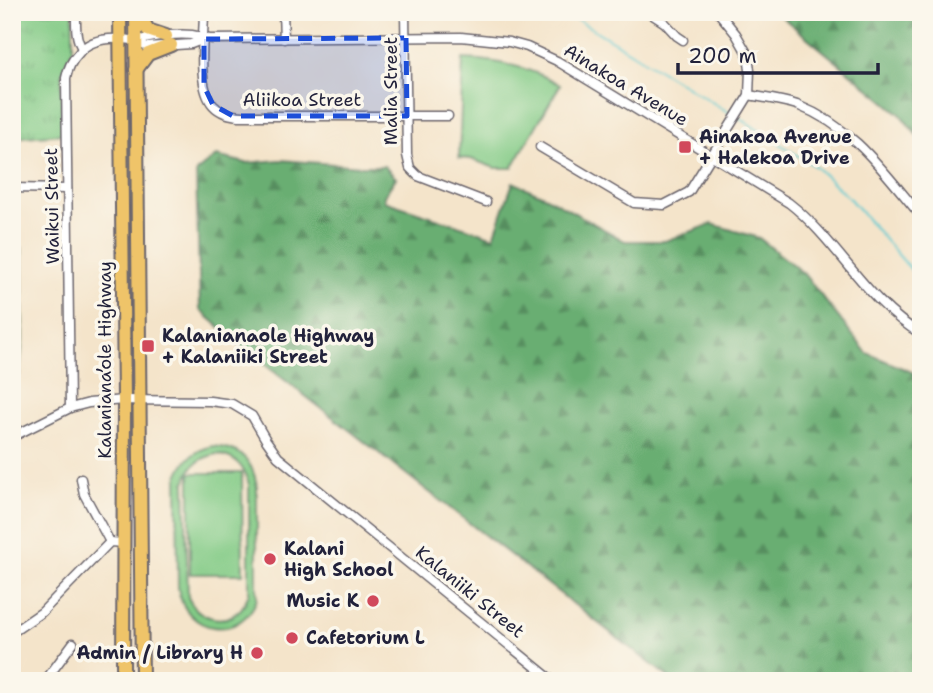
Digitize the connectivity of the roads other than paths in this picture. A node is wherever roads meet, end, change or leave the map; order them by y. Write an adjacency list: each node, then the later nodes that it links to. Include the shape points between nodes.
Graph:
1 (76, 12): 16 (street)
2 (120, 12): 10 (highway, Kalaniana’ole Highway)
3 (137, 12): 13 (highway, via 148,30); 15 (highway, Kalaniana’ole Highway)
4 (204, 12): 11 (street, Aliikoa Street)
5 (283, 12): 12 (street)
6 (405, 12): 9 (street, Malia Street)
7 (648, 12): 14 (street)
8 (718, 12): 18 (street, via 748,55)
9 (406, 38): 12 (street, Ainakoa Avenue); 20 (street, Malia Street); 23 (street, Ainakoa Avenue, via 478,37 527,47)
10 (120, 39): 15 (street, Ainakoa Avenue); 16 (street); 19 (highway, Kalaniana’ole Highway)
11 (204, 39): 12 (street, Ainakoa Avenue); 13 (street, Ainakoa Avenue, via 191,35); 20 (street, Aliikoa Street, via 205,92 226,114)
12 (284, 39)
13 (168, 40): 15 (street, Ainakoa Avenue); 17 (highway)
14 (684, 40)
15 (136, 41): 17 (highway, Kalaniana’ole Highway)
16 (82, 48): 25 (street, Waikui Street, via 66,78)
17 (136, 68): 19 (highway); 29 (highway, Kalaniana’ole Highway)
18 (749, 95): 23 (street); 27 (street, via 795,104 832,122 864,148)
19 (121, 98): 30 (highway, Kalaniana’ole Highway)
20 (407, 116): 21 (street, Aliikoa Street); 26 (street, Malia Street, via 408,161 413,173)
21 (448, 116)
22 (540, 146): 23 (street, via 634,202 664,205 689,192)
23 (711, 155): 28 (street, Ainakoa Avenue, via 801,212 883,306)
24 (12, 188): 25 (street)
25 (67, 189): 31 (street, Waikui Street)
26 (486, 202)
27 (921, 216)
28 (921, 334)
29 (141, 399): 30 (street, Kalaniiki Street); 39 (highway, Kalaniana’ole Highway); 40 (street, Kalaniiki Street, via 232,404 252,416 278,457)
30 (124, 400): 31 (street, Kalaniiki Street); 34 (highway, Kalaniana’ole Highway)
31 (70, 408): 32 (street, Kalaniiki Street)
32 (12, 437)
33 (80, 479): 34 (street)
34 (116, 542): 35 (street, via 42,612); 38 (highway, Kalaniana’ole Highway)
35 (13, 632)
36 (73, 643): 37 (street)
37 (45, 681)
38 (123, 681)
39 (142, 681)
40 (553, 681)

